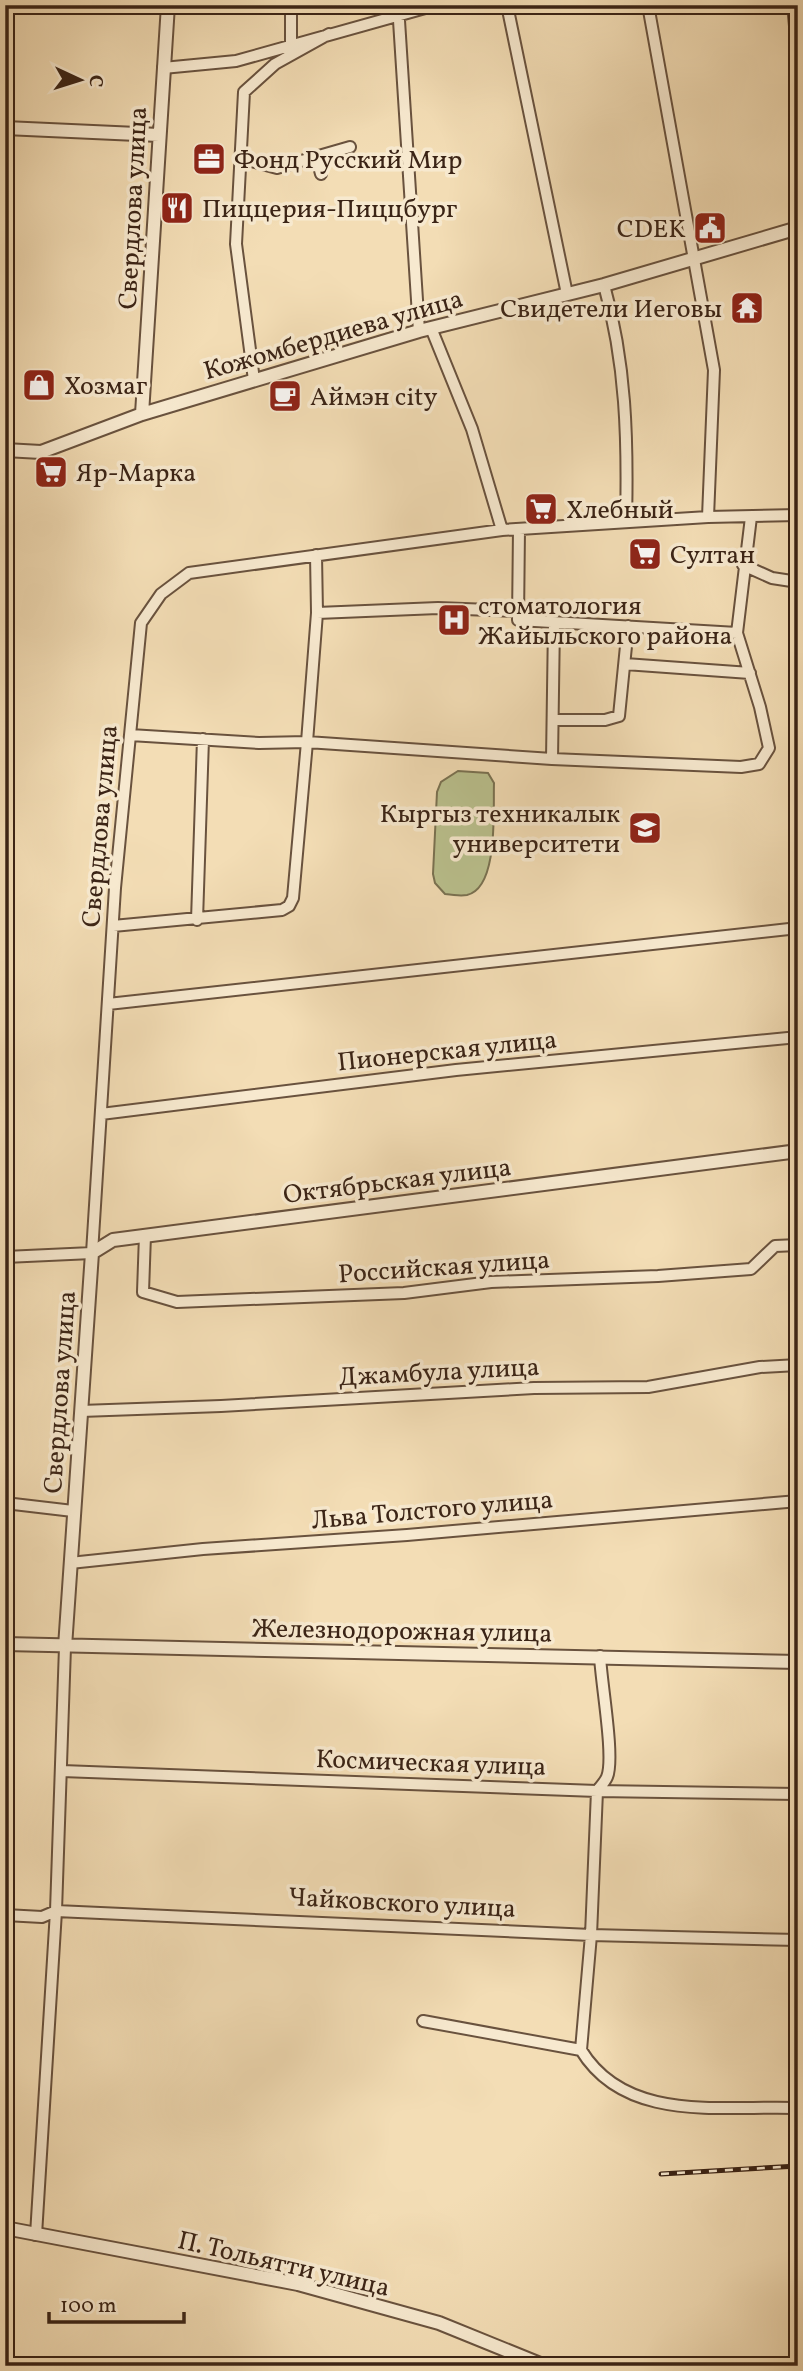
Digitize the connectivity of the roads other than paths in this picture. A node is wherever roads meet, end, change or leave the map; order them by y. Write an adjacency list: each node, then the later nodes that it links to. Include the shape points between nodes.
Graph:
1 (168, 5): 11 (street, Свердлова улица)
2 (291, 5): 9 (street)
3 (436, 5): 7 (street)
4 (507, 5): 22 (street)
5 (648, 5): 19 (street)
6 (793, 5): 10 (street)
7 (399, 10): 8 (street); 23 (street)
8 (329, 34): 9 (street); 15 (street, via 275,64 244,92)
9 (290, 43): 11 (street, via 236,61)
10 (798, 57)
11 (163, 68): 13 (street, Свердлова улица)
12 (5, 128): 13 (street)
13 (159, 135): 25 (street, Свердлова улица)
14 (350, 147): 16 (street)
15 (240, 158): 16 (street, via 278,167); 24 (street, via 236,244)
16 (317, 159): 17 (street)
17 (321, 174)
18 (797, 228): 19 (street, Кожомбердиева улица); 20 (street)
19 (695, 259): 21 (street, Кожомбердиева улица); 28 (street, via 714,370)
20 (798, 262)
21 (604, 285): 22 (street, Кожомбердиева улица); 30 (street, via 618,334 625,391)
22 (567, 294): 23 (street, Кожомбердиева улица)
23 (425, 329): 24 (street, Кожомбердиева улица); 32 (street, via 472,429)
24 (254, 380): 25 (street, Кожомбердиева улица)
25 (142, 414): 26 (street, Кожомбердиева улица, via 40,452)
26 (5, 450)
27 (798, 516): 29 (street)
28 (708, 517): 29 (street); 30 (street)
29 (751, 517): 34 (street)
30 (626, 521): 31 (street)
31 (519, 528): 32 (street); 36 (street)
32 (502, 530): 33 (street)
33 (316, 555): 37 (street); 44 (street, Свердлова улица, via 189,573 161,594 141,623)
34 (743, 565): 35 (street, via 772,578); 40 (street)
35 (798, 582)
36 (516, 611): 37 (street); 38 (street, via 519,621)
37 (317, 612): 46 (street)
38 (554, 623): 39 (street); 43 (street)
39 (628, 626): 40 (street); 41 (street)
40 (737, 633): 42 (street)
41 (625, 664): 42 (street); 43 (street, via 619,716)
42 (750, 673): 47 (street, via 769,748 759,764)
43 (553, 720): 47 (street)
44 (130, 735): 45 (street); 49 (street, Свердлова улица)
45 (203, 739): 46 (street); 48 (street)
46 (307, 742): 47 (street); 48 (street, via 292,903 282,910)
47 (552, 759)
48 (197, 920): 49 (street)
49 (113, 926): 51 (street, Свердлова улица)
50 (798, 928): 51 (street)
51 (108, 1004): 53 (street, Свердлова улица)
52 (798, 1037): 53 (street, Пионерская улица, via 456,1070)
53 (101, 1114): 57 (street, Свердлова улица)
54 (798, 1151): 55 (street, Октябрьская улица)
55 (145, 1235): 56 (street, Российская улица, via 143,1292 177,1302 390,1294 491,1282 751,1269 775,1246); 57 (street, Октябрьская улица, via 113,1240)
56 (798, 1245)
57 (92, 1253): 58 (street, Октябрьская улица); 60 (street, Свердлова улица)
58 (5, 1257)
59 (798, 1365): 60 (street, Джамбула улица, via 760,1367 648,1387 534,1388)
60 (81, 1410): 63 (street, Свердлова улица)
61 (798, 1501): 64 (street, Льва Толстого улица)
62 (5, 1503): 63 (street)
63 (73, 1511): 64 (street, Свердлова улица)
64 (71, 1563): 66 (street, Свердлова улица)
65 (5, 1644): 66 (street, Железнодорожная улица)
66 (65, 1647): 67 (street, Железнодорожная улица); 69 (street, Свердлова улица)
67 (600, 1656): 68 (street, Железнодорожная улица); 70 (street, via 609,1736 608,1776)
68 (798, 1662)
69 (62, 1771): 70 (street, Космическая улица); 72 (street, Свердлова улица)
70 (597, 1791): 71 (street, Космическая улица); 74 (street)
71 (798, 1794)
72 (56, 1911): 73 (street, Чайковского улица, via 42,1917); 74 (street, Чайковского улица); 80 (street, Свердлова улица)
73 (5, 1915)
74 (591, 1935): 75 (street, Чайковского улица); 77 (street)
75 (798, 1940)
76 (424, 2021): 77 (street)
77 (581, 2050): 78 (street, via 593,2070 620,2092 708,2110)
78 (798, 2108)
79 (5, 2228): 80 (street, П. Тольятти улица)
80 (36, 2235): 81 (street, П. Тольятти улица, via 298,2284 439,2323)
81 (545, 2366)

